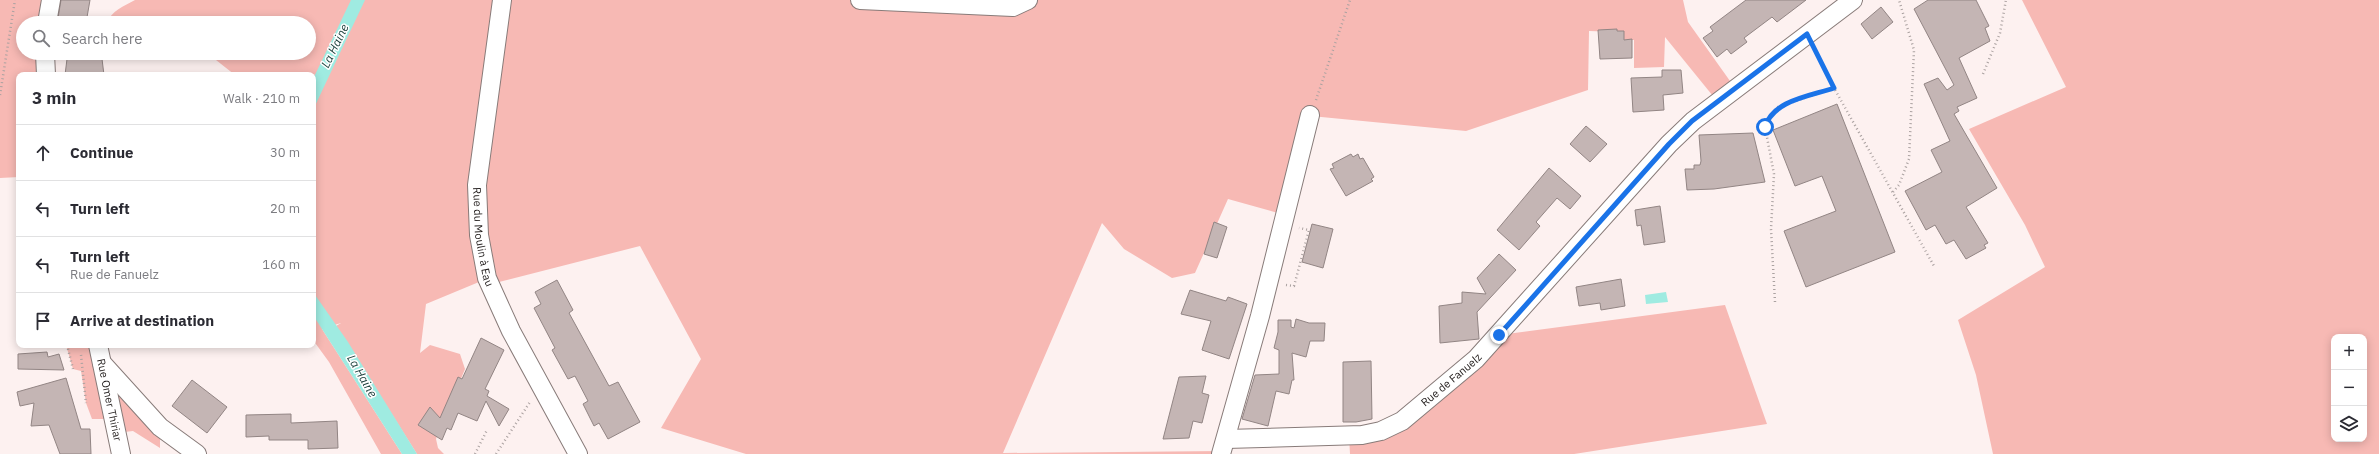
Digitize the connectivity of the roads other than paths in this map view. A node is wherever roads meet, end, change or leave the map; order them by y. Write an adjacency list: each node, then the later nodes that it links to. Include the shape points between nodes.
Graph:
1 (51, 0): 6 (street)
2 (502, 0): 15 (street, Rue du Moulin à Eau, via 477,185 479,235 487,278 511,331)
3 (860, 0): 4 (street, via 1013,7)
4 (1028, 0)
5 (1853, 0): 12 (street, Rue de Fanuelz, via 1692,121 1476,359 1402,421 1381,431 1362,435)
6 (48, 16)
7 (45, 60): 8 (street)
8 (46, 72)
9 (1310, 115): 12 (street)
10 (99, 348): 11 (street, Rue Omer Thiriar)
11 (102, 363): 13 (street, Rue Omer Thiriar); 14 (street, via 160,427)
12 (1224, 446)
13 (121, 454)
14 (197, 454)
15 (578, 454)

